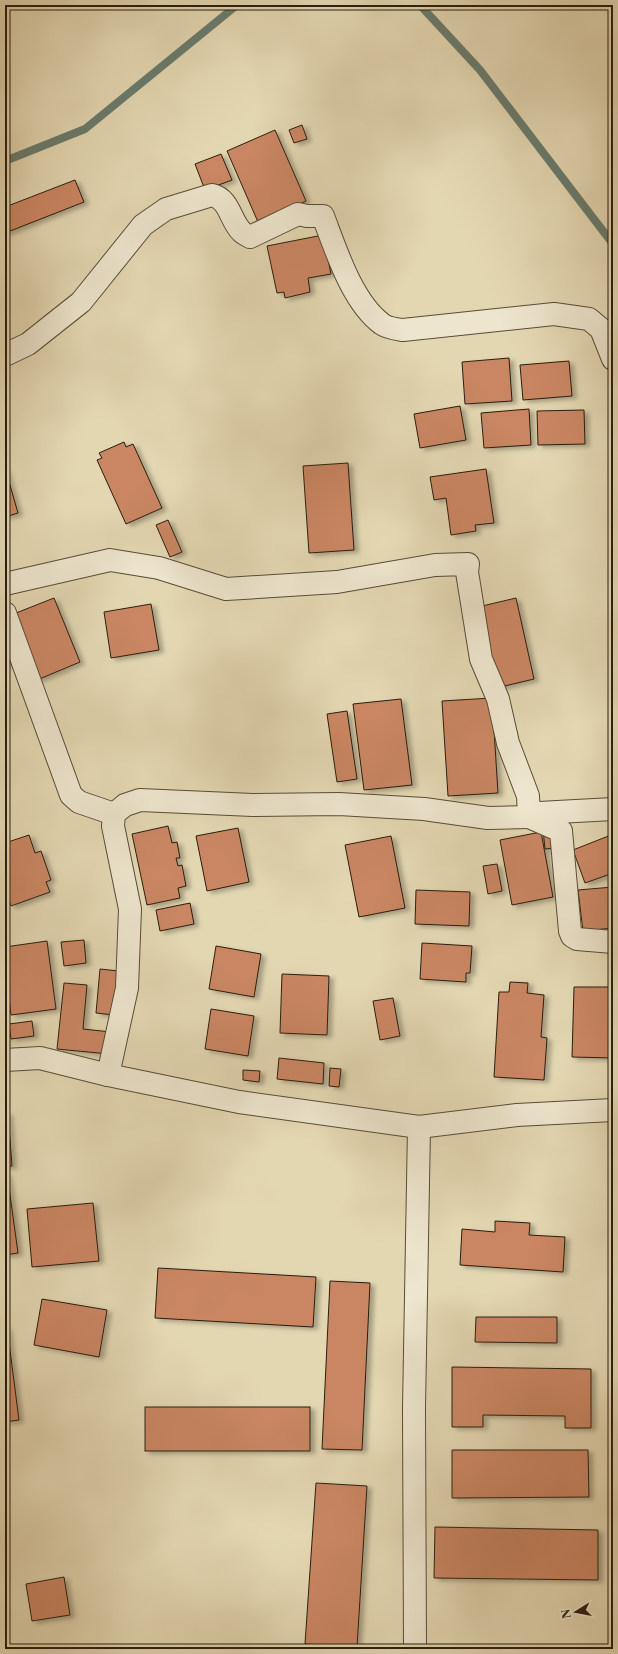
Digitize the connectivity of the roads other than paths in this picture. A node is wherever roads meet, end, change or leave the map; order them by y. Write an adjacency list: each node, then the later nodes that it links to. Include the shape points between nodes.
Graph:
1 (5, 355): 2 (street, via 28,344 81,302 143,225 166,209 212,196 218,197 224,203 241,231 250,237 298,214 323,216 341,264 364,306 383,325 403,330 554,314 589,320 601,329)
2 (613, 359)
3 (5, 584): 7 (street, via 110,560 159,568 226,589 336,582 435,565 468,564 466,572 481,659 498,699 508,743 528,796)
4 (5, 613): 6 (street, via 71,795 79,802)
5 (613, 809): 7 (street, via 539,813)
6 (114, 814): 7 (street, via 125,805 140,800 253,805 339,804 424,809 488,818); 10 (street, via 112,826 130,909 127,988)
7 (529, 818): 8 (street, via 561,831 572,936)
8 (613, 942)
9 (5, 1060): 10 (street, via 40,1058)
10 (108, 1075): 12 (street, via 239,1102)
11 (613, 1110): 12 (street, via 517,1115)
12 (419, 1127): 13 (street, via 414,1408)
13 (416, 1649)

